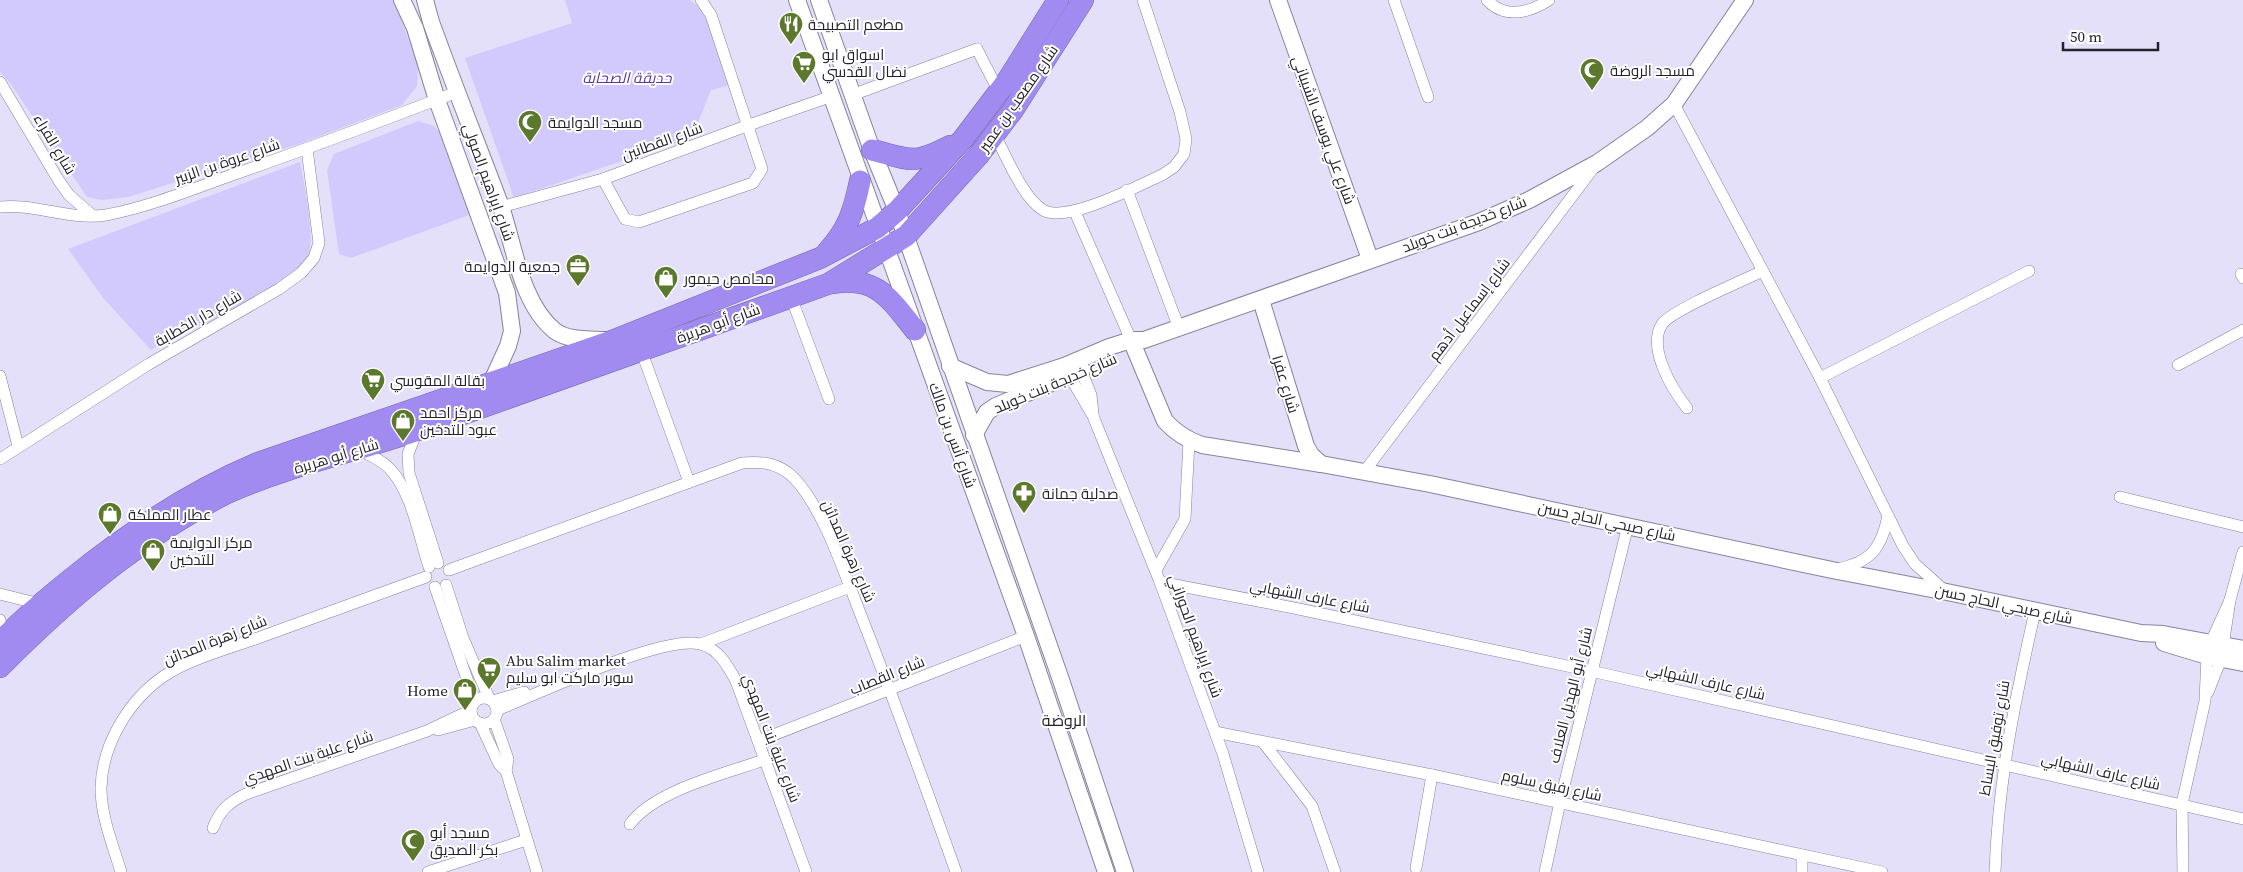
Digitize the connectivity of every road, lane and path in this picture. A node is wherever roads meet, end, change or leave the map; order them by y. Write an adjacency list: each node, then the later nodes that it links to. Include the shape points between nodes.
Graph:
1 (402, 0): 20 (street, شارع إبراهيم الصولي)
2 (425, 0): 15 (street, شارع إبراهيم الصولي)
3 (701, 0): 22 (street, via 711,15)
4 (797, 0): 18 (street, شارع أنس بن مالك)
5 (819, 0): 17 (street, شارع أنس بن مالك)
6 (1058, 0): 16 (highway, شارع مصعب بن عمير)
7 (1084, 0): 23 (highway, شارع مصعب بن عمير)
8 (1143, 0): 30 (street, via 1186,139 1184,154 1174,167)
9 (1278, 0): 40 (street, شارع علي يوسف الشيباني)
10 (1394, 0): 19 (street)
11 (1487, 0): 12 (street, via 1507,12 1537,8)
12 (1549, 0)
13 (1745, 0): 21 (street, شارع خديجة بنت خويلد)
14 (0, 82): 35 (street, شارع الفراء, via 59,181 79,206)
15 (457, 92): 20 (street, شارع عروة بن الزبير); 31 (street, شارع إبراهيم الصولي)
16 (999, 92): 17 (street, via 977,49); 24 (highway, شارع مصعب بن عمير)
17 (852, 95): 26 (street, شارع أنس بن مالك)
18 (832, 96): 22 (street, شارع القطانين); 29 (street, شارع أنس بن مالك)
19 (1428, 97)
20 (437, 100): 25 (street, شارع عروة بن الزبير); 57 (street, شارع إبراهيم الصولي, via 507,293 512,332)
21 (1674, 104): 27 (street, شارع خديجة بنت خويلد, via 1647,128); 41 (street)
22 (749, 124): 28 (street, شارع القطانين); 28 (street, via 762,169 753,182 639,222 625,219)
23 (995, 135): 34 (street, via 1032,200 1042,210 1054,214); 37 (highway, شارع مصعب بن عمير)
24 (963, 139): 26 (highway, via 926,158 909,160); 33 (highway, شارع مصعب بن عمير)
25 (307, 149): 35 (street, شارع عروة بن الزبير, via 149,204); 63 (street, شارع دار الخطابة, via 319,243 314,258 301,273)
26 (872, 150): 33 (street, شارع أنس بن مالك)
27 (1597, 163): 40 (street, شارع خديجة بنت خويلد, via 1529,200 1478,222); 67 (street, شارع إسماعيل أدهم)
28 (603, 179): 31 (street, شارع القطانين)
29 (860, 181): 36 (street, شارع أنس بن مالك); 39 (highway, via 849,221 840,238)
30 (1127, 190): 34 (street); 46 (street)
31 (501, 206): 49 (street, شارع إبراهيم الصولي, via 522,278 546,321 566,337)
32 (0, 207): 35 (street, شارع عروة بن الزبير)
33 (898, 211): 36 (highway, شارع أبو هريرة); 37 (street, شارع أنس بن مالك)
34 (1075, 212): 50 (street)
35 (92, 215)
36 (877, 228): 38 (street, شارع أنس بن مالك); 39 (highway, شارع أبو هريرة)
37 (906, 236): 38 (highway, شارع أبو هريرة); 53 (street, شارع أنس بن مالك)
38 (886, 249): 43 (highway, شارع أبو هريرة); 47 (street, شارع أنس بن مالك)
39 (820, 258): 49 (highway, شارع أبو هريرة)
40 (1370, 259): 45 (street, شارع خديجة بنت خويلد)
41 (1763, 271): 56 (street); 59 (street, via 1678,312 1662,324 1658,351 1673,390)
42 (2029, 271): 56 (street)
43 (828, 284): 44 (highway, شارع أبو هريرة); 47 (highway, via 850,280 864,282 891,299)
44 (791, 297): 51 (highway, شارع أبو هريرة); 58 (street)
45 (1261, 300): 46 (street, شارع خديجة بنت خويلد); 66 (street, شارع عفرا, via 1306,446)
46 (1179, 328): 50 (street, شارع خديجة بنت خويلد)
47 (915, 330): 86 (street, شارع أنس بن مالك)
48 (2243, 330): 52 (street)
49 (612, 341): 57 (highway, شارع أبو هريرة)
50 (1136, 343): 54 (street, شارع خديجة بنت خويلد); 62 (street, شارع صبحي الحاج حسن, via 1165,421)
51 (641, 350): 60 (highway, شارع أبو هريرة); 68 (street)
52 (2178, 365)
53 (950, 366): 54 (street, شارع خديجة بنت خويلد, via 997,384); 61 (street, شارع أنس بن مالك)
54 (1073, 368): 61 (street, شارع خديجة بنت خويلد, via 996,406 988,412); 76 (street, شارع إبراهيم الحوراني)
55 (0, 376): 63 (street)
56 (1820, 378): 70 (street)
57 (492, 381): 83 (highway, شارع أبو هريرة, via 258,463 200,489 112,546)
58 (829, 399)
59 (1687, 408)
60 (418, 430): 64 (highway, شارع أبو هريرة); 74 (street, via 408,454 409,473)
61 (974, 435): 117 (street, شارع أنس بن مالك)
62 (1189, 441): 66 (street, شارع صبحي الحاج حسن); 76 (street, via 1185,519)
63 (18, 446): 65 (street, شارع دار الخطابة)
64 (360, 450): 74 (street, via 388,467 396,476 408,498); 91 (highway, شارع أبو هريرة, via 232,490 161,530 72,598)
65 (0, 459)
66 (1321, 464): 67 (street, شارع صبحي الحاج حسن)
67 (1364, 472): 71 (street, شارع صبحي الحاج حسن)
68 (689, 482): 75 (street, شارع زهرة المدائن); 80 (street, شارع زهرة المدائن, via 742,464 764,463 784,469 800,485 818,512)
69 (2120, 497): 72 (street)
70 (1888, 516): 77 (street, via 1875,551 1855,564); 81 (street, via 1908,555)
71 (1628, 525): 77 (street, شارع صبحي الحاج حسن); 92 (street, شارع أبو الهذيل العلاف)
72 (2243, 527)
73 (2243, 552): 89 (street)
74 (431, 569): 75 (street, via 443,564); 79 (street, via 428,582); 111 (street, شارع زهرة المدائن, via 205,657 164,676 137,701 118,727 106,755 101,787 105,820)
75 (449, 570): 79 (street, via 450,580)
76 (1156, 570): 78 (street, شارع إبراهيم الحوراني)
77 (1832, 570): 81 (street, شارع صبحي الحاج حسن)
78 (1160, 582): 92 (street, شارع عارف الشهابي); 96 (street, شارع إبراهيم الحوراني)
79 (441, 586): 94 (street); 95 (street)
80 (850, 587): 87 (street); 93 (street, شارع زهرة المدائن)
81 (1947, 592): 84 (street, شارع صبحي الحاج حسن)
82 (0, 594): 83 (street)
83 (40, 604): 85 (highway, شارع أبو هريرة)
84 (2034, 611): 89 (street, شارع صبحي الحاج حسن, via 2141,633 2159,633); 100 (street, شارع توفيق البساط)
85 (1, 634)
86 (1026, 636): 93 (street, شارع القصاب); 116 (street, شارع أنس بن مالك)
87 (701, 644): 94 (street, via 672,644 651,650); 97 (street, شارع علية بنت المهدي, via 728,665)
88 (2243, 649): 89 (street, شارع صبحي الحاج حسن)
89 (2216, 650): 90 (street, شارع صبحي الحاج حسن); 104 (street)
90 (2243, 663)
91 (0, 667)
92 (1591, 670): 100 (street, شارع عارف الشهابي); 103 (street, شارع أبو الهذيل العلاف)
93 (890, 690): 97 (street, شارع القصاب); 115 (street, شارع زهرة المدائن)
94 (493, 707): 95 (street, via 490,722); 95 (street, via 484,697); 101 (street, via 508,759)
95 (475, 714): 101 (street, via 499,764); 107 (street, شارع علية بنت المهدي, via 246,794 229,802 219,814)
96 (1216, 732): 98 (street, شارع رفيق سلوم); 118 (street, شارع إبراهيم الحوراني)
97 (758, 741): 99 (street, شارع علية بنت المهدي)
98 (1263, 742): 102 (street, شارع رفيق سلوم); 119 (street, via 1312,806)
99 (764, 760): 106 (street, via 662,797 641,811); 114 (street, شارع علية بنت المهدي)
100 (2003, 764): 104 (street, شارع عارف الشهابي); 123 (street, شارع توفيق البساط)
101 (506, 771): 108 (street)
102 (1432, 775): 103 (street, شارع رفيق سلوم); 110 (street)
103 (1560, 802): 109 (street, شارع رفيق سلوم); 120 (street, شارع أبو الهذيل العلاف)
104 (2182, 804): 105 (street, شارع عارف الشهابي); 124 (street)
105 (2243, 819)
106 (630, 824)
107 (214, 828)
108 (526, 840): 112 (street); 113 (street)
109 (1802, 855): 121 (street); 122 (street, شارع رفيق سلوم)
110 (1416, 868)
111 (121, 872)
112 (428, 872)
113 (536, 872)
114 (806, 872)
115 (956, 872)
116 (1106, 872)
117 (1125, 872)
118 (1258, 872)
119 (1335, 872)
120 (1545, 872)
121 (1802, 872)
122 (1882, 872)
123 (1995, 872)
124 (2183, 872)

